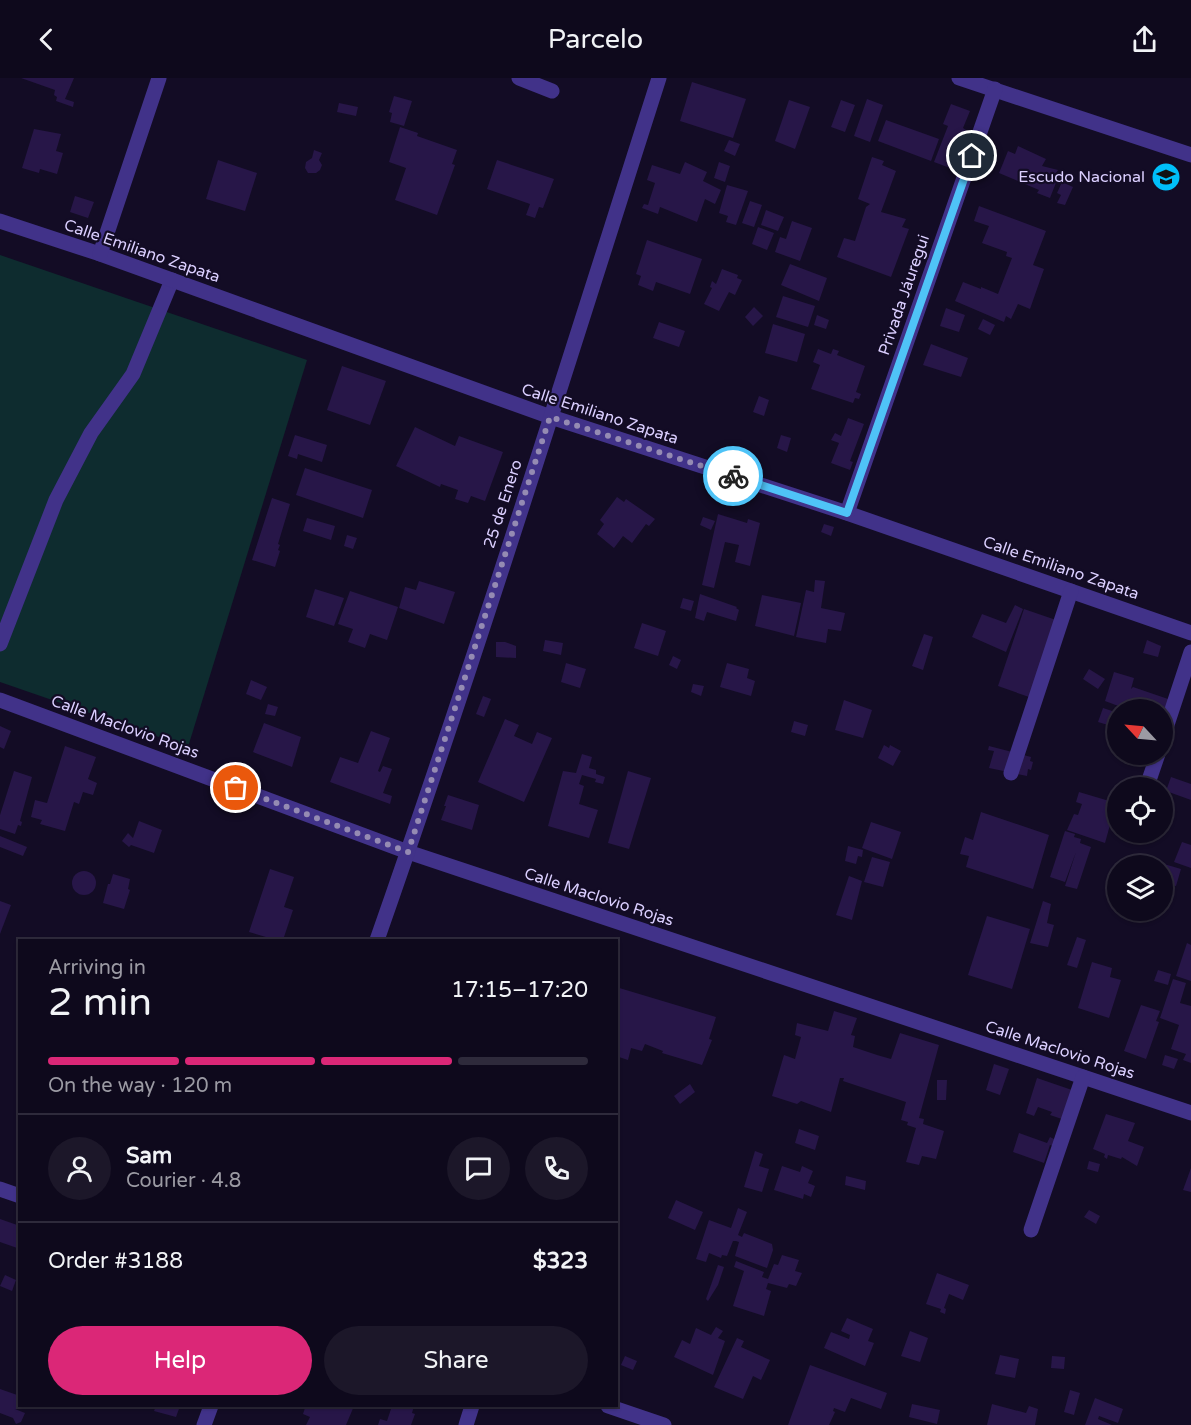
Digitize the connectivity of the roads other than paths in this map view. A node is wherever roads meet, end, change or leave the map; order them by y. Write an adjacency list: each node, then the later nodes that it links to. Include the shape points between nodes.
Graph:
1 (159, 78): 9 (street)
2 (519, 78): 6 (street)
3 (659, 78): 11 (street, 25 de Enero)
4 (959, 78): 5 (street)
5 (995, 89): 7 (street); 12 (street, Privada Jáuregui)
6 (552, 91)
7 (1191, 154)
8 (0, 221): 9 (street, Calle Emiliano Zapata)
9 (100, 254): 10 (street, Calle Emiliano Zapata)
10 (172, 280): 11 (street, Calle Emiliano Zapata); 15 (street, via 133,374 91,433 56,500)
11 (550, 417): 12 (street, Calle Emiliano Zapata); 20 (street, 25 de Enero)
12 (847, 513): 13 (street, Calle Emiliano Zapata)
13 (1071, 591): 14 (street, Calle Emiliano Zapata); 19 (street)
14 (1191, 633)
15 (0, 644)
16 (1191, 652): 18 (street)
17 (0, 700): 20 (street, Calle Maclovio Rojas)
18 (1173, 707)
19 (1011, 773)
20 (408, 852): 21 (street, 25 de Enero); 22 (street, Calle Maclovio Rojas)
21 (377, 939)
22 (1083, 1077): 23 (street, Calle Maclovio Rojas); 26 (street)
23 (1191, 1113)
24 (0, 1189): 25 (street)
25 (18, 1195)
26 (1030, 1230)
27 (212, 1407): 30 (street)
28 (472, 1407): 31 (street)
29 (611, 1407): 32 (street)
30 (204, 1425)
31 (466, 1425)
32 (664, 1425)

